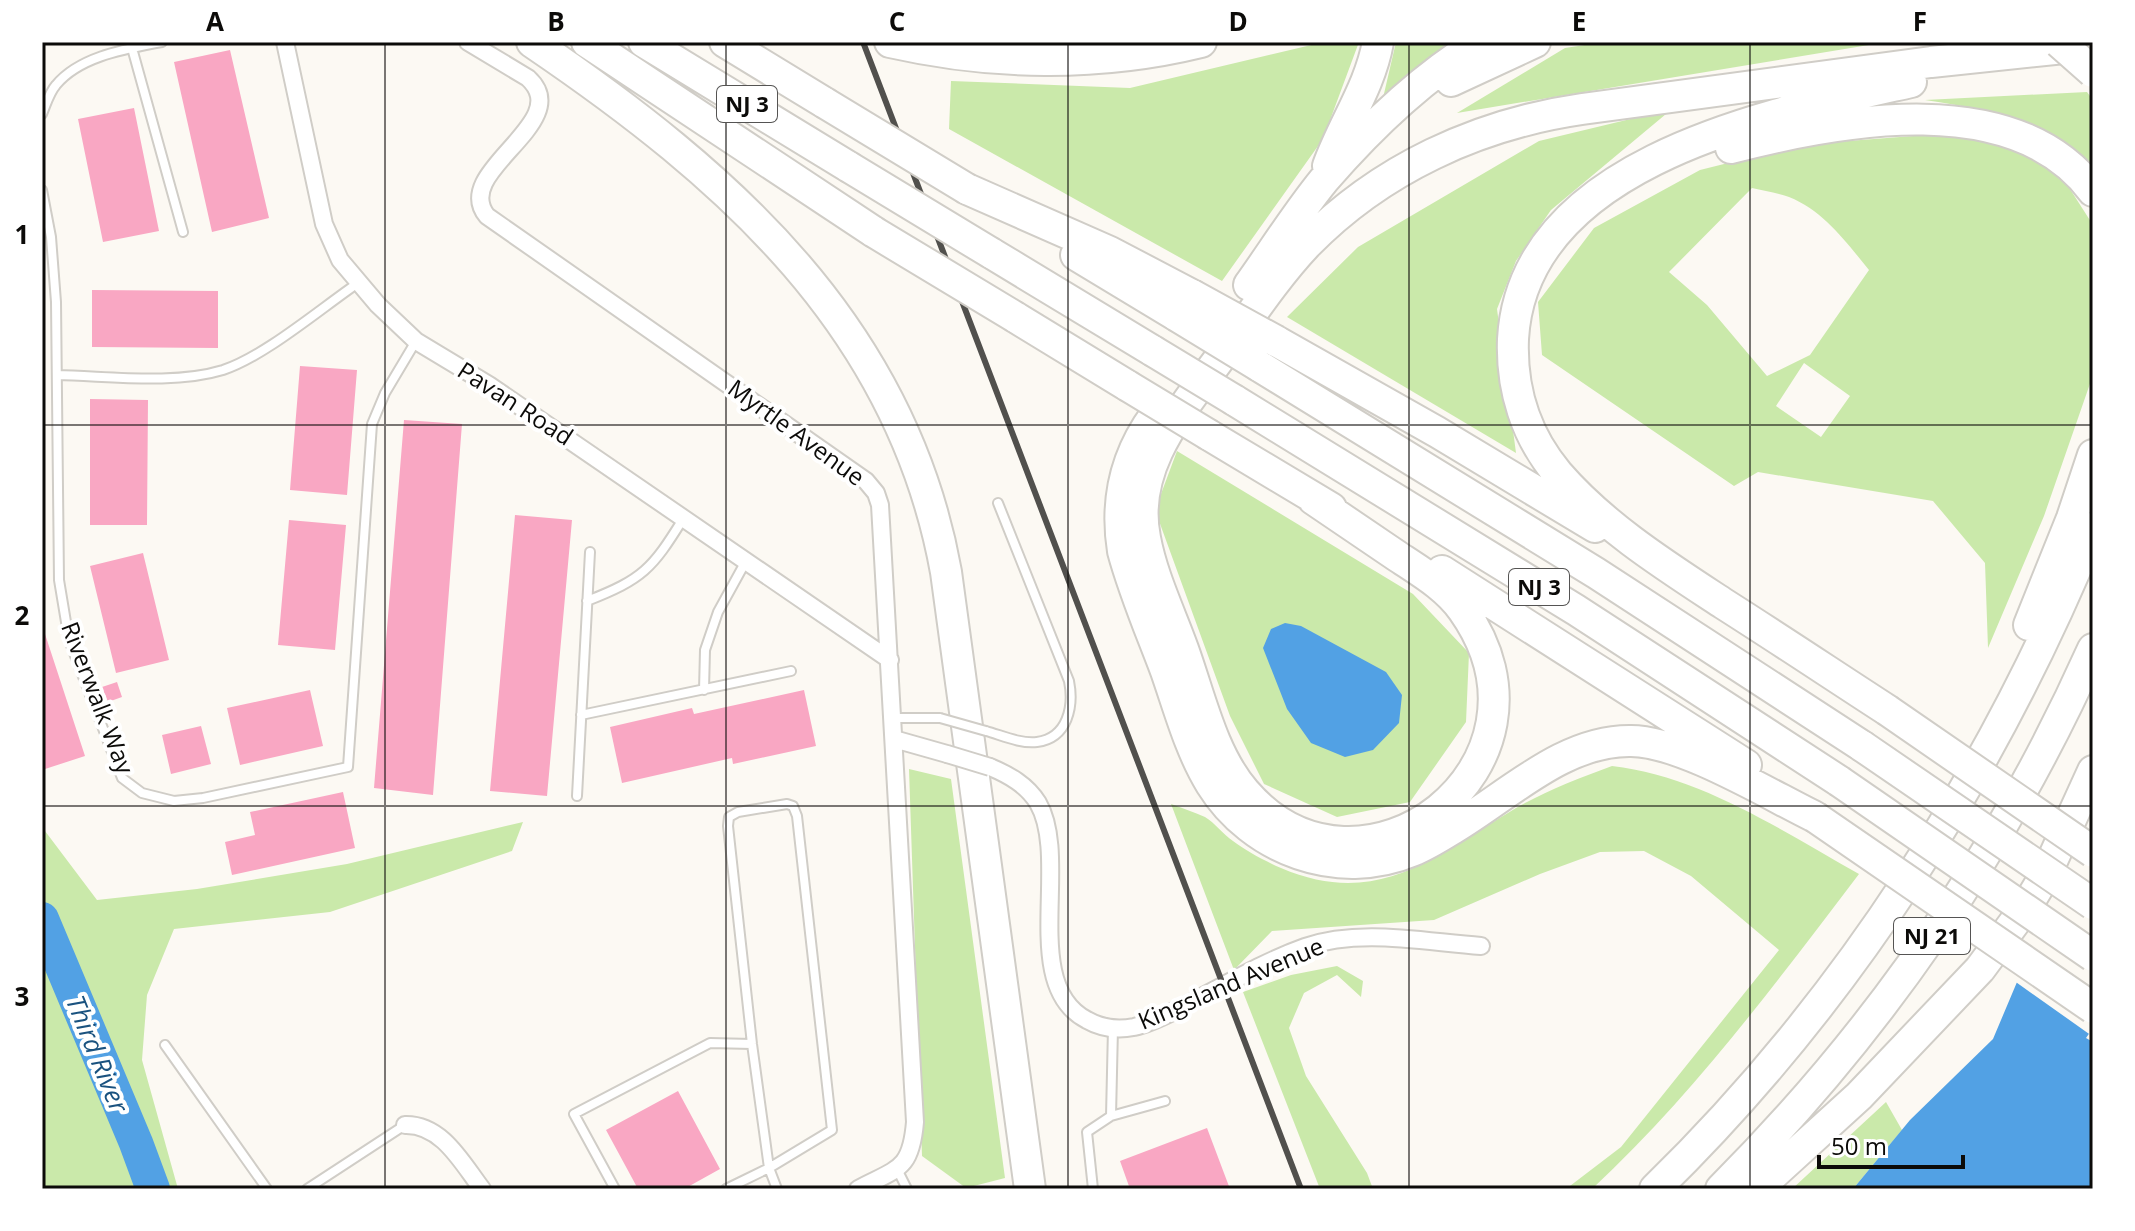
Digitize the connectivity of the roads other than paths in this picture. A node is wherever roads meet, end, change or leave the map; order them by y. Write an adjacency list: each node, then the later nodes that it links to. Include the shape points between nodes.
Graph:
1 (162, 42): 15 (lane)
2 (285, 42): 24 (street, Pavan Road, via 324,224 340,260)
3 (468, 42): 38 (street, Myrtle Avenue, via 528,78 536,85 539,103 530,126 481,188 479,202 487,216 876,493)
4 (532, 42): 69 (highway, via 659,135 779,246 856,342 908,440 935,519 946,572)
5 (587, 42): 29 (highway, bridge, via 874,232)
6 (644, 42): 51 (highway, NJ 3, bridge, via 1576,610 1839,781)
7 (725, 42): 25 (highway, NJ 3, bridge, via 967,189)
8 (890, 42): 9 (highway, via 1012,60 1071,60)
9 (1201, 42)
10 (1378, 42): 20 (highway)
11 (1480, 42): 18 (highway, via 1426,80)
12 (1535, 42): 18 (highway, via 1454,79)
13 (2059, 42): 16 (highway, bridge)
14 (2093, 45): 19 (highway, via 1742,124 1681,147); 29 (highway, via 1931,62 1528,119 1475,135 1407,168 1350,206 1305,247 1165,436 1148,472 1142,521 1218,746 1238,783 1268,813 1295,829 1340,840 1371,840 1418,824 1464,785 1490,729 1491,678 1482,645 1456,601 1428,576)
15 (132, 48): 17 (lane, via 77,66 54,87); 23 (lane)
16 (2093, 72)
17 (42, 114)
18 (1366, 137): 20 (highway)
19 (1622, 180): 22 (highway, via 1804,131 1935,121 2020,135 2061,159); 35 (highway, via 1564,223 1534,266 1516,318 1515,380 1527,424 1559,474 1614,526)
20 (1322, 183): 47 (highway, via 1148,424 1124,480 1119,522 1127,566 1196,753 1218,794 1255,831 1285,849 1319,860 1374,861 1427,844 1567,756 1631,741 1680,752)
21 (42, 190): 27 (lane, Riverwalk Way, via 51,237)
22 (2093, 191)
23 (183, 232)
24 (358, 283): 26 (street, Pavan Road); 27 (lane, via 248,359 222,370 186,378)
25 (1185, 306): 35 (highway, bridge, via 1276,341); 49 (highway, NJ 3, bridge, via 1259,366 1596,573)
26 (416, 341): 27 (lane, Riverwalk Way, via 372,424 348,767 174,801 142,793 122,778 69,640 59,580); 31 (street, Pavan Road)
27 (57, 375)
28 (2093, 455): 46 (highway, via 2060,550)
29 (1313, 499): 47 (highway, via 1496,604 1791,795)
30 (998, 503): 42 (lane, bridge, via 1069,681 1072,697 1066,721 1049,739 1035,742 940,718)
31 (683, 518): 34 (street, Pavan Road); 36 (lane, via 658,559 626,586)
32 (2093, 528): 46 (highway, NJ 21, via 2021,686)
33 (590, 552): 36 (lane)
34 (746, 561): 38 (street, Pavan Road); 40 (lane, via 718,612 705,650)
35 (1690, 582): 48 (highway, bridge)
36 (587, 601): 41 (lane)
37 (2093, 649): 72 (highway, NJ 21, via 2019,796 1946,915 1831,1069)
38 (890, 660): 42 (street, Myrtle Avenue)
39 (791, 671): 40 (lane)
40 (704, 690): 41 (lane)
41 (581, 715): 45 (lane)
42 (892, 718): 43 (street, Myrtle Avenue)
43 (894, 739): 53 (street, Kingsland Avenue, bridge, via 990,767 1029,792 1047,825 1051,946 1058,988 1081,1017); 60 (street, Myrtle Avenue, via 915,1122 913,1146)
44 (2093, 771): 73 (highway, bridge, via 2046,874 2005,937 1908,1046)
45 (577, 796)
46 (1955, 805): 71 (highway, NJ 21, via 1815,1011 1724,1119)
47 (1815, 817): 52 (highway, bridge)
48 (2093, 852)
49 (2093, 904)
50 (1481, 946): 53 (street, Kingsland Avenue, via 1376,938 1321,942 1148,1023)
51 (2093, 956)
52 (2093, 1008)
53 (1113, 1028): 57 (lane)
54 (752, 1044): 59 (lane); 59 (lane, via 729,817 787,804 797,816 832,1130); 64 (lane, via 710,1043 574,1114)
55 (165, 1045): 61 (lane)
56 (1165, 1101): 57 (lane)
57 (1111, 1116): 70 (lane, via 1087,1132)
58 (405, 1125): 62 (lane); 63 (street, via 437,1134)
59 (769, 1168): 65 (lane); 66 (lane)
60 (897, 1169): 67 (street); 68 (lane)
61 (267, 1189)
62 (307, 1189)
63 (482, 1189)
64 (615, 1189)
65 (726, 1189)
66 (777, 1189)
67 (858, 1189)
68 (907, 1189)
69 (1030, 1189)
70 (1093, 1189)
71 (1655, 1189)
72 (1721, 1189)
73 (1757, 1189)

